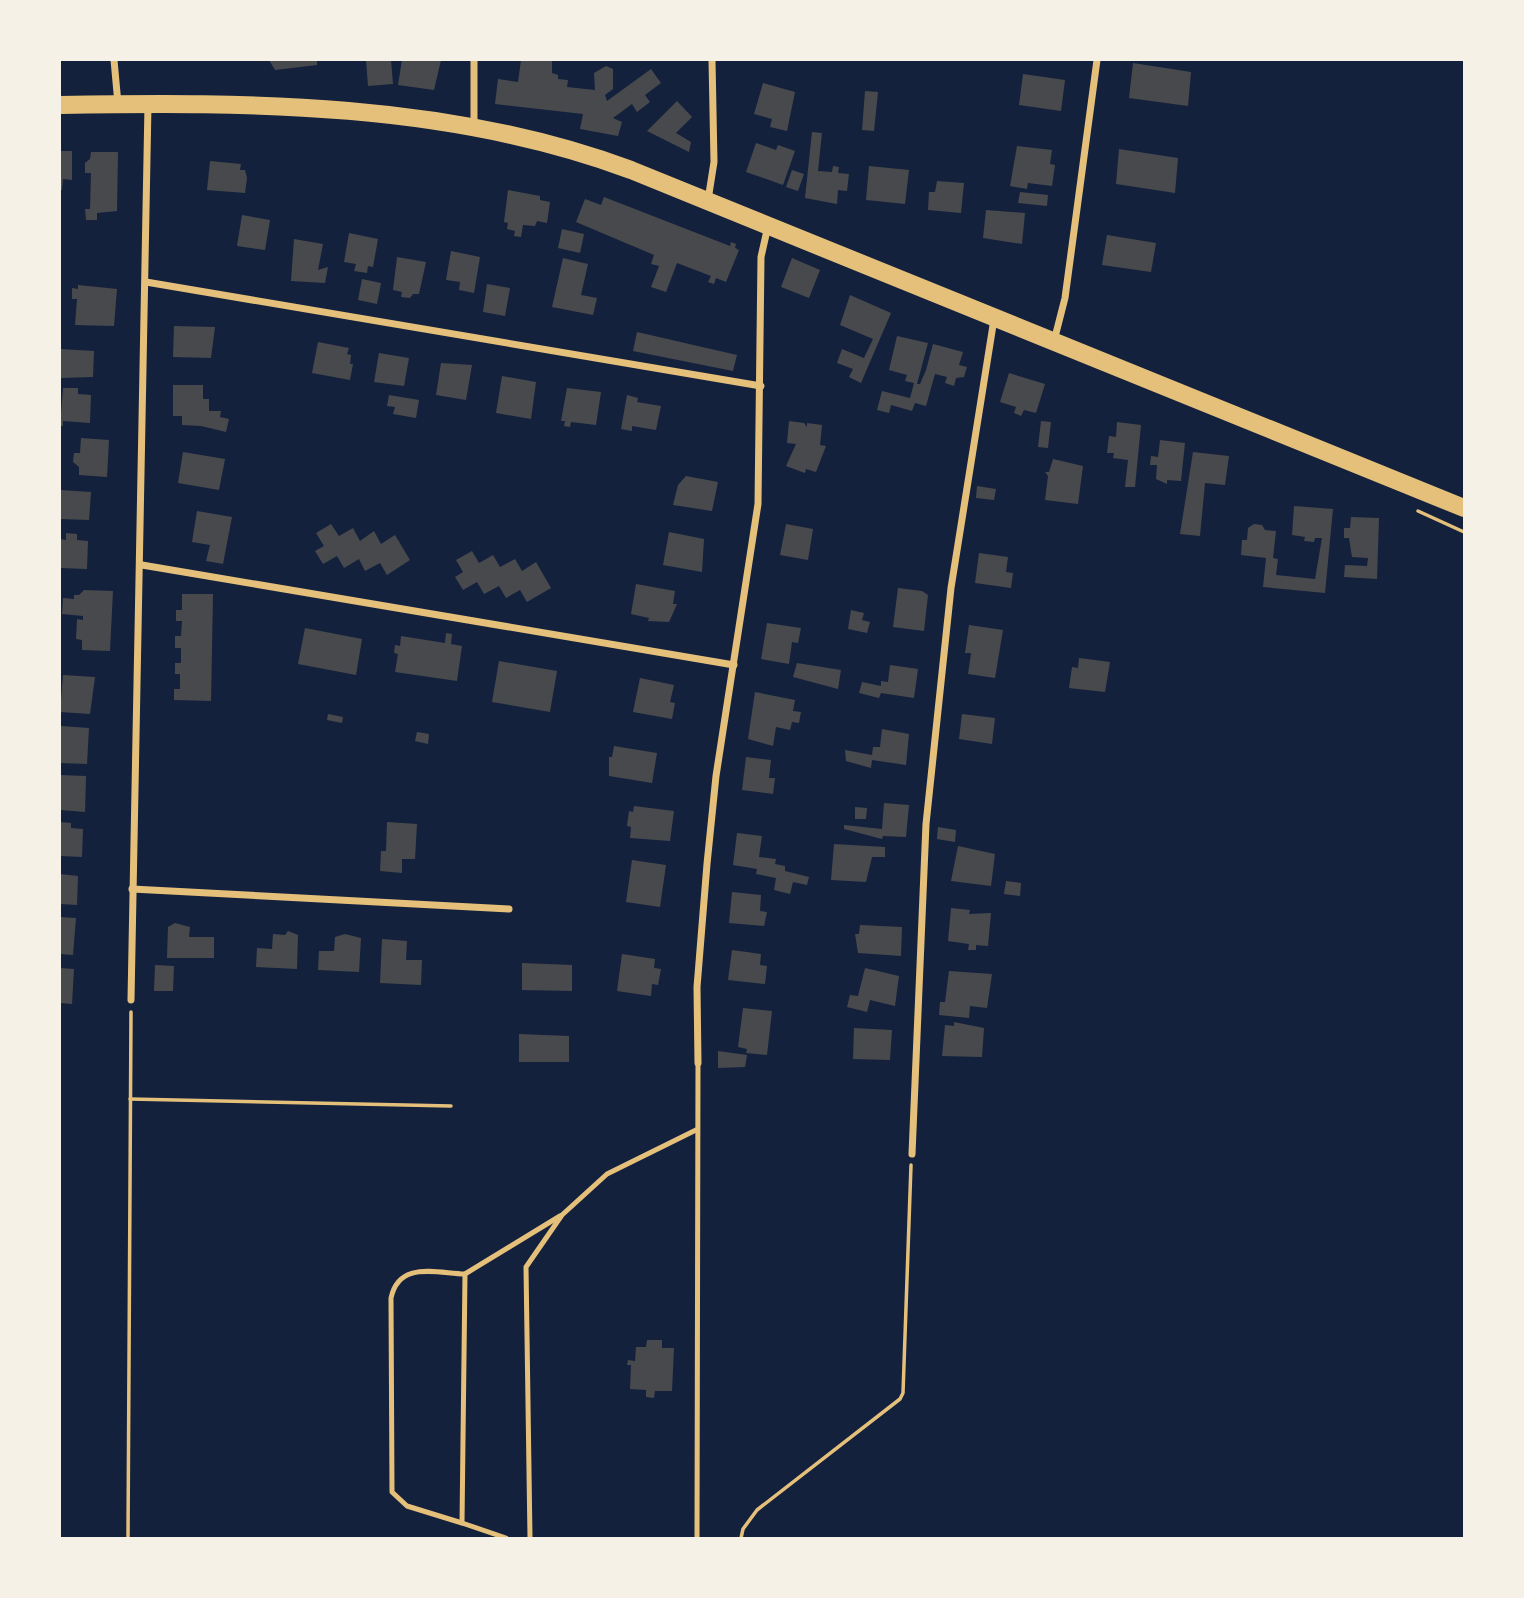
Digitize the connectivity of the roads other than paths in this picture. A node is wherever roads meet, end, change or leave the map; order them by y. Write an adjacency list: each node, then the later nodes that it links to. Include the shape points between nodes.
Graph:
1 (114, 60): 5 (street)
2 (474, 60): 8 (street)
3 (712, 60): 9 (street, via 715,162)
4 (1097, 60): 13 (street, via 1065,298)
5 (118, 104): 6 (main road); 7 (main road)
6 (148, 104): 8 (main road, via 258,104 358,112); 11 (street)
7 (60, 105)
8 (474, 129): 9 (main road, via 576,150)
9 (708, 201): 10 (main road)
10 (769, 225): 12 (main road); 14 (street, via 761,257)
11 (146, 282): 14 (street); 16 (street)
12 (995, 318): 13 (main road); 23 (street, via 951,588 926,824)
13 (1054, 342): 15 (main road)
14 (761, 386): 17 (street, via 758,504)
15 (1465, 508)
16 (142, 565): 17 (street); 18 (street)
17 (734, 665): 21 (street, via 716,776 703,905)
18 (132, 889): 19 (street); 20 (street)
19 (509, 909)
20 (131, 1000)
21 (698, 1063): 22 (lane)
22 (696, 1130): 24 (lane, via 607,1174); 29 (lane)
23 (912, 1154)
24 (562, 1215): 25 (lane); 28 (lane, via 527,1267)
25 (465, 1274): 26 (lane); 26 (lane, via 414,1272 401,1276 391,1298 392,1492 407,1506)
26 (462, 1523): 27 (lane)
27 (506, 1538)
28 (530, 1538)
29 (697, 1538)

